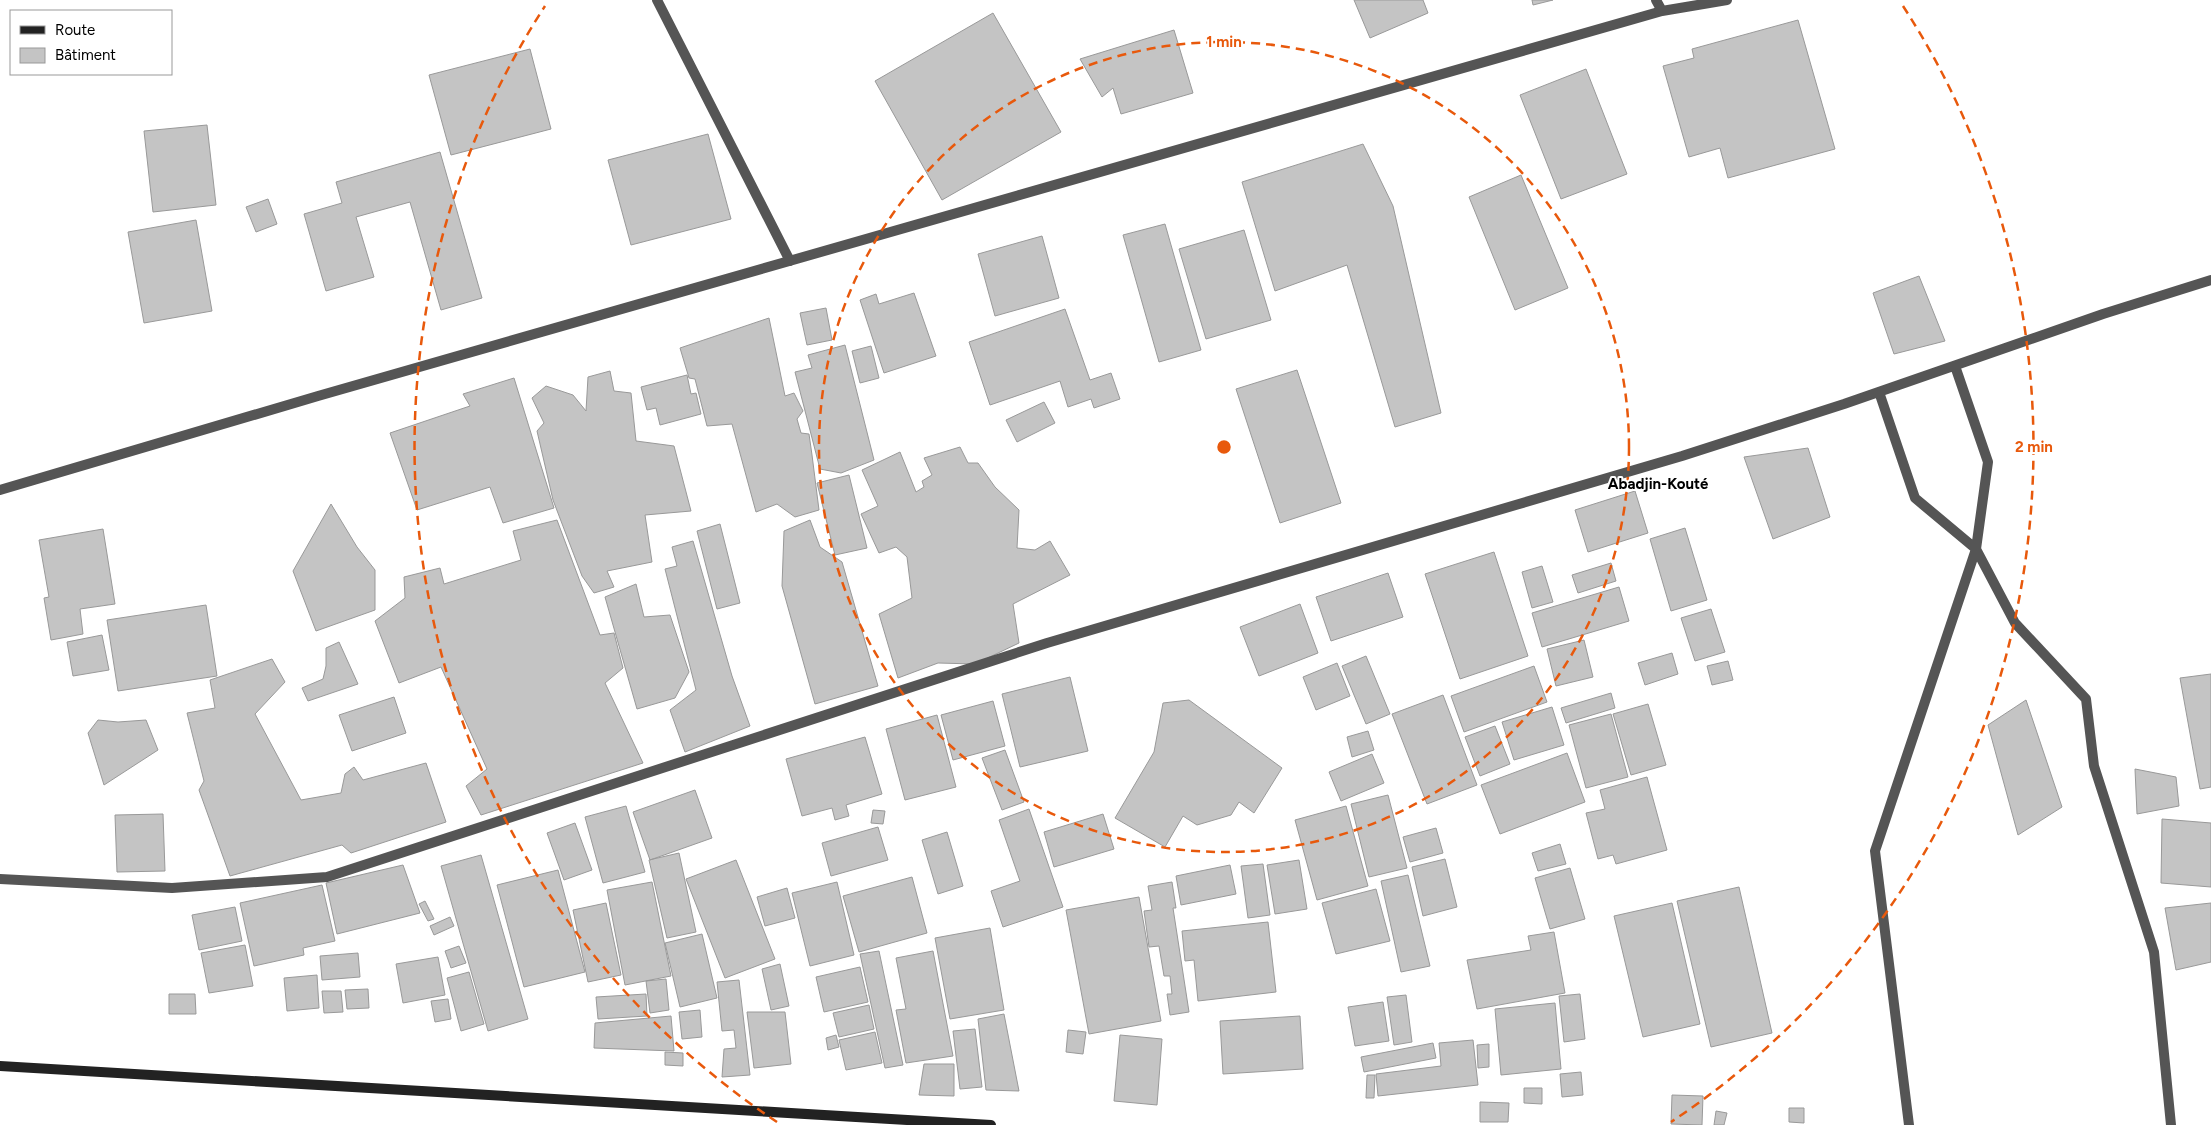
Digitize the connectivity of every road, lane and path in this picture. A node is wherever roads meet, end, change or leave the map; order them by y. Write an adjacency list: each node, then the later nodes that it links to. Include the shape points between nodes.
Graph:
1 (657, 0): 5 (street)
2 (1656, 0): 4 (street)
3 (1727, 0): 4 (street)
4 (1662, 11): 5 (street)
5 (790, 261): 9 (street)
6 (2211, 280): 7 (street)
7 (1954, 366): 8 (street); 10 (street, via 1988,462)
8 (1879, 392): 10 (street, via 1915,498); 11 (street, via 1682,456 1047,643 327,877 172,888)
9 (0, 490)
10 (1976, 549): 14 (street, via 1875,851); 15 (street, via 2015,623 2086,699 2094,766 2154,952)
11 (0, 879)
12 (0, 1066): 13 (street)
13 (991, 1125)
14 (1909, 1125)
15 (2172, 1125)

